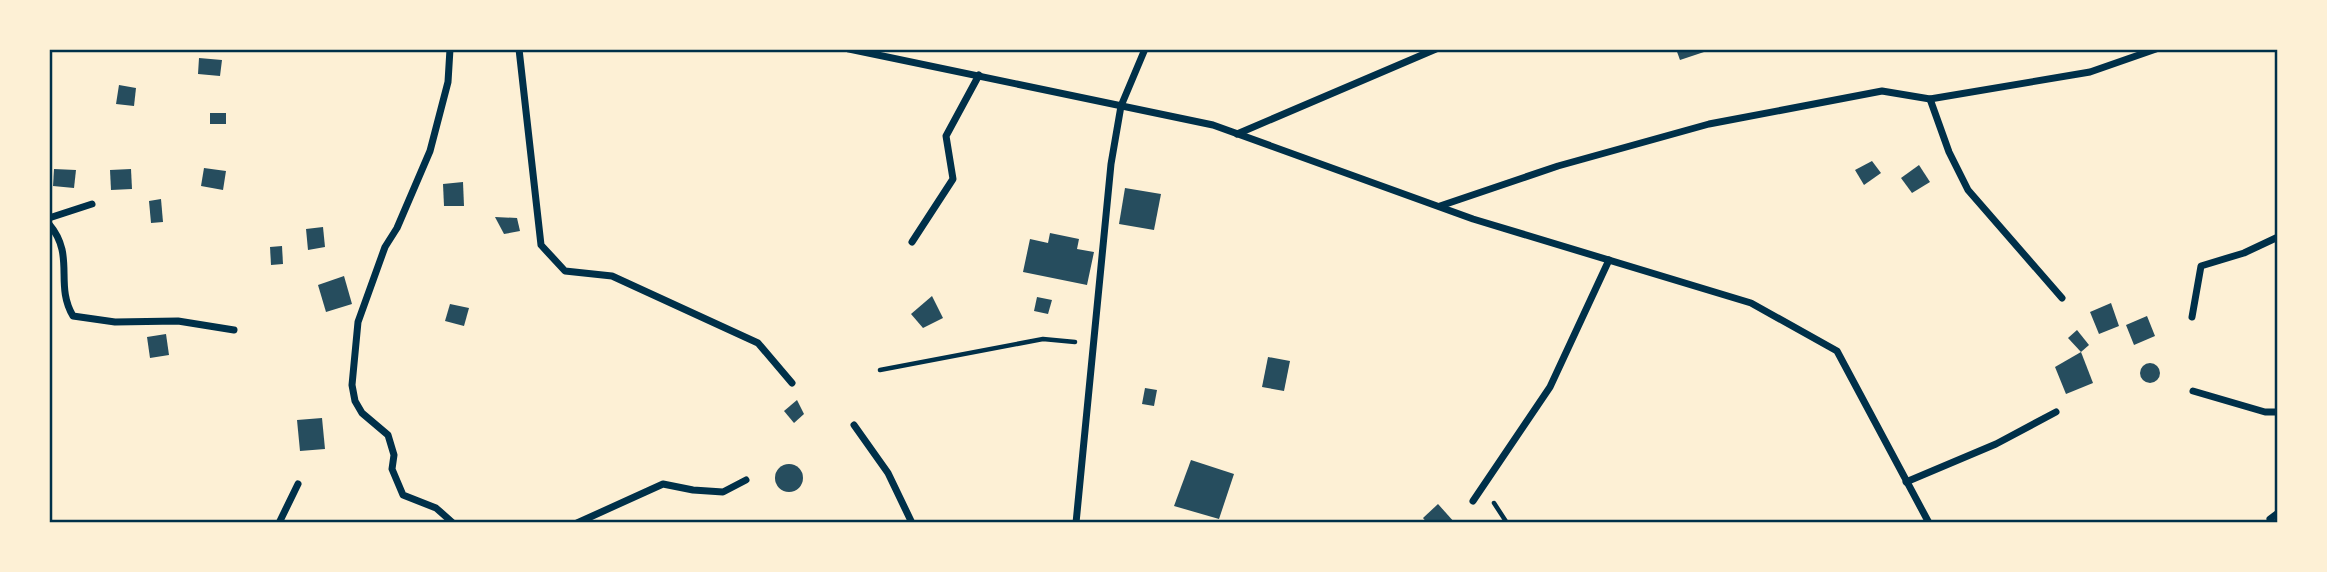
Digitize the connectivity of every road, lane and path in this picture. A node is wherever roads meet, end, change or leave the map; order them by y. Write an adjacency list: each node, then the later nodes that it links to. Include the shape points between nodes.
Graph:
1 (450, 49): 35 (street, via 448,82 430,151 363,302 352,385 362,413 388,435 394,455 392,469 403,495 436,508)
2 (519, 49): 23 (street, via 541,245 565,271 612,276 758,343)
3 (849, 49): 7 (street)
4 (1145, 49): 9 (street)
5 (1436, 49): 10 (street)
6 (2156, 49): 8 (street, via 2090,72)
7 (979, 75): 9 (street); 16 (street, via 946,136 953,179)
8 (1930, 99): 12 (street, via 1882,90 1709,124 1558,166); 18 (street, via 1968,190)
9 (1121, 106): 10 (street); 21 (street)
10 (1237, 134): 12 (street)
11 (92, 204): 13 (street)
12 (1439, 206): 17 (street)
13 (49, 218)
14 (49, 224): 20 (street, via 57,233 66,261 63,278 73,316 115,322 178,321)
15 (2278, 237): 19 (street, via 2201,267)
16 (912, 242)
17 (1609, 260): 29 (street, via 1751,303 1836,351); 31 (street, via 1550,387)
18 (2062, 298)
19 (2192, 317)
20 (234, 330)
21 (1091, 344): 22 (path, via 1043,339); 38 (street)
22 (880, 370)
23 (792, 383)
24 (2193, 391): 26 (street)
25 (2056, 412): 29 (street, via 1996,444)
26 (2278, 412)
27 (854, 425): 37 (street, via 888,473)
28 (747, 480): 36 (street, via 723,492 663,484)
29 (1906, 482): 39 (street)
30 (298, 484): 34 (street)
31 (1473, 500)
32 (2278, 513): 33 (street)
33 (2270, 519)
34 (279, 523)
35 (453, 523)
36 (577, 523)
37 (912, 523)
38 (1076, 523)
39 (1929, 523)

